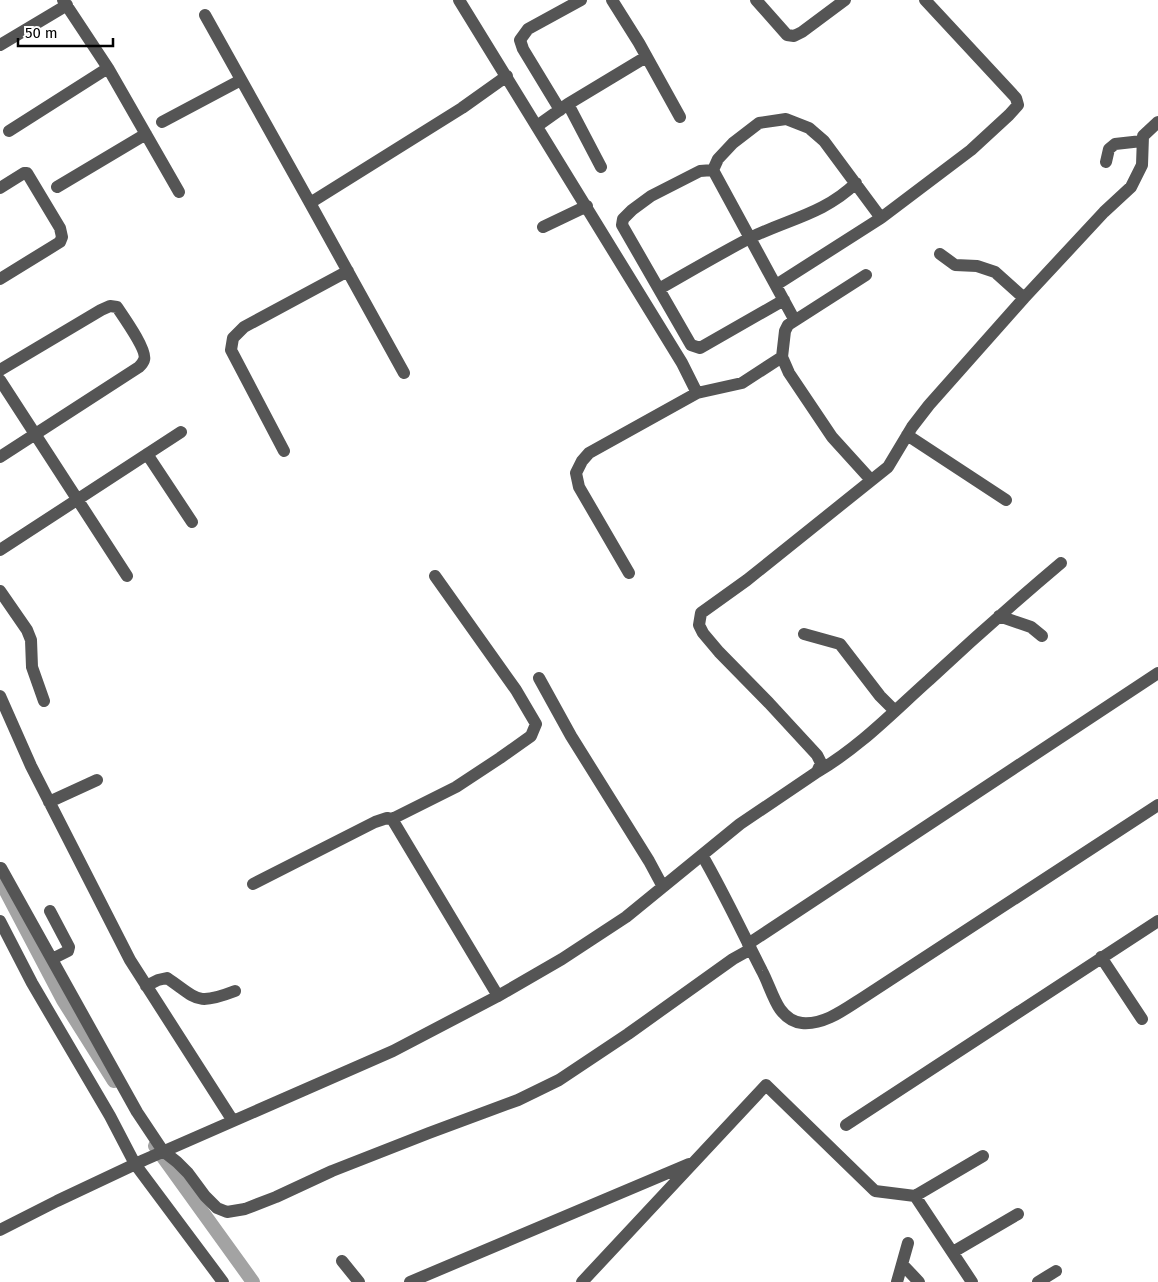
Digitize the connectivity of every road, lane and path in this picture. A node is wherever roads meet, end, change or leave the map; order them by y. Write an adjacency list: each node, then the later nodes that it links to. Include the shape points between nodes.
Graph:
1 (459, 0): 12 (street)
2 (581, 0): 14 (street, via 528,29 520,40)
3 (612, 0): 10 (street)
4 (756, 0): 5 (street, via 787,35 794,36)
5 (846, 0)
6 (924, 0): 31 (street, via 1016,98 1018,105 971,150)
7 (65, 3): 9 (street); 11 (street)
8 (205, 16): 13 (street)
9 (0, 45)
10 (646, 57): 14 (street); 15 (street)
11 (108, 68): 19 (street); 20 (street)
12 (507, 76): 18 (street); 29 (street, via 462,108)
13 (241, 80): 16 (street); 29 (street)
14 (564, 107): 18 (street); 23 (street)
15 (680, 117)
16 (162, 122)
17 (1158, 122): 21 (street)
18 (537, 126): 30 (street)
19 (9, 131)
20 (146, 134): 26 (street); 28 (street)
21 (1142, 141): 22 (street, via 1115,144 1109,149); 40 (street, via 1142,165 1131,187)
22 (1106, 162)
23 (601, 167)
24 (713, 170): 25 (street, via 718,159 733,143 759,123 786,119 809,128 824,141); 33 (street); 39 (street, via 700,171 651,196 623,219 622,225)
25 (856, 183): 31 (street); 33 (street, via 814,212)
26 (56, 187)
27 (0, 188): 37 (street, via 27,173 60,228 62,237 60,242)
28 (179, 192)
29 (310, 203): 35 (street)
30 (587, 206): 32 (street); 47 (street)
31 (882, 218): 38 (street)
32 (543, 228)
33 (750, 238): 38 (street); 39 (street)
34 (940, 254): 40 (street, via 953,264 977,266 994,272)
35 (348, 271): 45 (street); 51 (street, via 244,327 233,338 231,350)
36 (866, 276): 42 (street)
37 (0, 279)
38 (776, 285): 41 (street)
39 (658, 289): 41 (street, via 691,345 700,348)
40 (1024, 298): 50 (street, via 929,405)
41 (784, 300): 42 (street)
42 (794, 320): 43 (street, via 785,330)
43 (782, 357): 47 (street, via 742,383); 54 (street, via 789,373 832,437)
44 (0, 370): 49 (street, via 110,306 117,307 144,353 139,367)
45 (404, 373)
46 (0, 380): 49 (street)
47 (697, 393): 60 (street, via 589,453 576,473 580,487)
48 (181, 432): 52 (street)
49 (35, 434): 53 (street); 55 (street)
50 (907, 435): 54 (street, via 888,467); 56 (street)
51 (284, 451)
52 (147, 454): 55 (street); 57 (street)
53 (0, 456)
54 (871, 480): 72 (street, via 701,613 699,625 703,633 818,755 821,764)
55 (77, 499): 58 (street); 61 (street)
56 (1006, 500)
57 (192, 522)
58 (0, 550)
59 (1061, 563): 64 (street)
60 (630, 573)
61 (127, 576)
62 (435, 576): 76 (street, via 516,690 536,724 531,736 493,763 456,787)
63 (0, 591): 70 (street, via 31,640 32,667)
64 (999, 616): 66 (street, via 1031,627); 71 (street)
65 (804, 634): 71 (street, via 840,644)
66 (1042, 636)
67 (1158, 672): 84 (street)
68 (539, 678): 80 (street)
69 (0, 696): 74 (street)
70 (44, 701)
71 (895, 711): 72 (street, via 876,730)
72 (817, 772): 77 (street, via 740,824)
73 (97, 780): 74 (street)
74 (49, 802): 87 (street)
75 (1158, 805): 84 (street, via 834,1016 818,1022 800,1023 788,1019 779,1008)
76 (392, 819): 79 (street, via 375,822); 89 (street)
77 (702, 855): 80 (street); 84 (street)
78 (1, 868): 86 (street)
79 (253, 884)
80 (663, 887): 89 (street, via 626,917)
81 (50, 911): 86 (street, via 69,947 68,951)
82 (0, 920): 95 (street, via 32,983)
83 (1158, 921): 85 (street)
84 (750, 946): 93 (street, via 559,1080 518,1100 332,1170 245,1209 227,1212 217,1208 188,1173)
85 (1101, 957): 90 (street); 92 (street)
86 (52, 959): 93 (street)
87 (146, 986): 88 (street, via 167,978 200,1000 216,999); 91 (street)
88 (235, 992)
89 (498, 996): 91 (street, via 393,1051)
90 (1142, 1019)
91 (233, 1121): 93 (street)
92 (846, 1125)
93 (162, 1152): 95 (street)
94 (984, 1156): 97 (street)
95 (140, 1162): 99 (street); 105 (street)
96 (694, 1162): 97 (street, via 766,1085 875,1191); 107 (street); 108 (street)
97 (915, 1196): 101 (street)
98 (1018, 1214): 101 (street)
99 (0, 1230)
100 (908, 1243): 103 (street)
101 (953, 1252): 111 (street)
102 (342, 1261): 106 (street)
103 (902, 1264): 109 (street); 110 (street)
104 (1056, 1271): 112 (street)
105 (223, 1282)
106 (359, 1282)
107 (410, 1282)
108 (582, 1282)
109 (896, 1282)
110 (919, 1282)
111 (972, 1282)
112 (1038, 1282)

